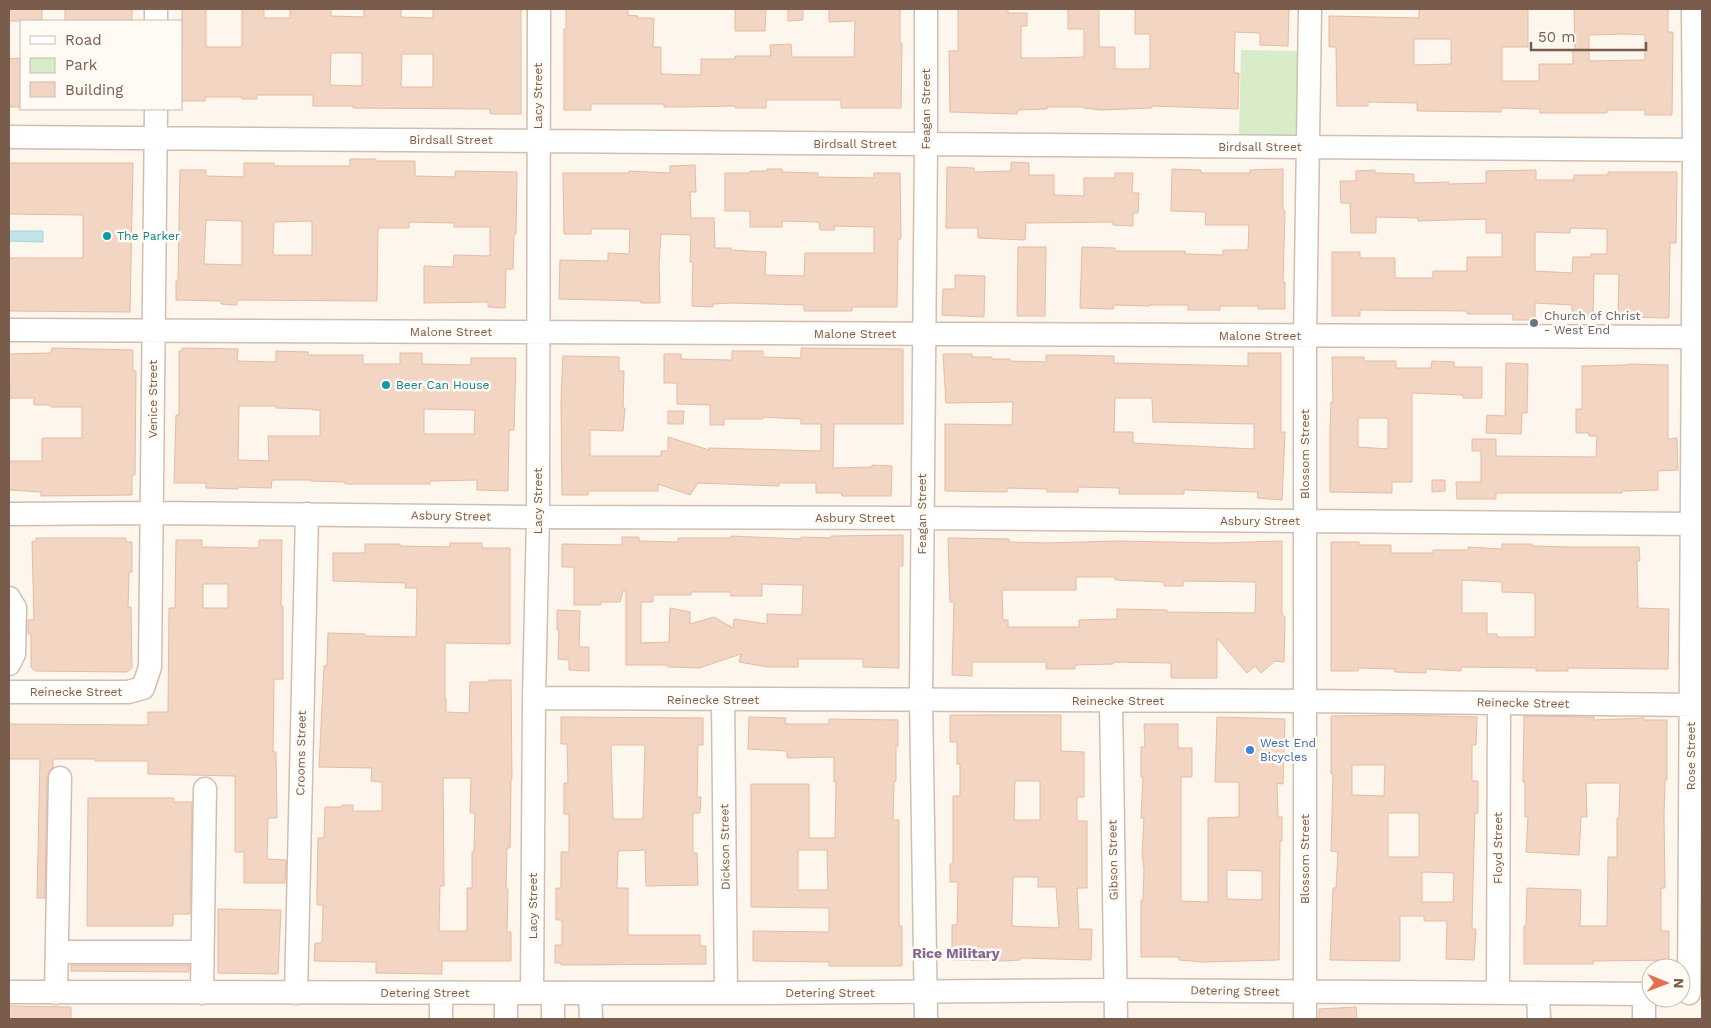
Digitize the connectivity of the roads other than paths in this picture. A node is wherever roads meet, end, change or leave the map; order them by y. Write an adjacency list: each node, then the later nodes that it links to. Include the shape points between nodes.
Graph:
1 (539, 9): 8 (street, Lacy Street)
2 (926, 9): 9 (street, Feagan Street)
3 (1310, 9): 10 (street, Blossom Street)
4 (1694, 9): 11 (street, Rose Street)
5 (156, 110): 7 (street, Venice Street)
6 (9, 137): 7 (street, Birdsall Street)
7 (156, 138): 8 (street, Birdsall Street); 13 (street, Venice Street)
8 (538, 141): 9 (street, Birdsall Street); 14 (street, Lacy Street)
9 (926, 144): 10 (street, Birdsall Street); 15 (street, Feagan Street)
10 (1308, 147): 11 (street, Birdsall Street); 16 (street, Blossom Street)
11 (1698, 150): 17 (street, Rose Street)
12 (9, 330): 13 (street, Malone Street)
13 (153, 330): 14 (street, Malone Street); 18 (street, Venice Street)
14 (538, 332): 15 (street, Malone Street); 21 (street, Lacy Street)
15 (923, 334): 16 (street, Malone Street); 22 (street, Feagan Street)
16 (1305, 336): 17 (street, Malone Street); 23 (street, Blossom Street)
17 (1697, 337): 24 (street, Rose Street)
18 (152, 513): 19 (street, Asbury Street); 20 (street, Asbury Street); 27 (street, Venice Street, via 150,667)
19 (9, 514)
20 (306, 514): 21 (street, Asbury Street); 43 (street, Crooms Street)
21 (538, 517): 22 (street, Asbury Street); 29 (street, Lacy Street)
22 (922, 518): 23 (street, Asbury Street); 30 (street, Feagan Street)
23 (1305, 521): 24 (street, Asbury Street); 32 (street, Blossom Street)
24 (1697, 524): 35 (street, Rose Street)
25 (9, 598): 26 (street, via 15,608 14,654)
26 (9, 664)
27 (143, 688): 28 (street, Reinecke Street, via 128,692)
28 (9, 692)
29 (534, 698): 31 (street, Reinecke Street); 49 (street, Lacy Street)
30 (921, 699): 31 (street, Reinecke Street); 33 (street, Reinecke Street); 44 (street, Feagan Street)
31 (723, 700): 51 (street, Dickson Street)
32 (1305, 700): 33 (street, Reinecke Street); 34 (street, Reinecke Street); 45 (street, Blossom Street)
33 (1111, 701): 40 (street, Gibson Street)
34 (1499, 703): 35 (street, Reinecke Street); 52 (street, Floyd Street)
35 (1697, 705): 54 (street, Rose Street)
36 (60, 778): 38 (street)
37 (205, 789): 39 (street)
38 (57, 952): 39 (street); 42 (street)
39 (202, 952): 46 (street)
40 (1116, 990): 44 (street, Detering Street); 45 (street, Detering Street); 61 (street, Gibson Street)
41 (9, 992): 42 (street, Detering Street)
42 (56, 992): 46 (street, Detering Street)
43 (296, 992): 46 (street, Detering Street); 47 (street, Detering Street)
44 (926, 992): 51 (street, Detering Street); 60 (street, Feagan Street)
45 (1305, 992): 52 (street, Detering Street); 62 (street, Blossom Street)
46 (202, 993)
47 (441, 993): 48 (street, Detering Street); 56 (street)
48 (506, 993): 49 (street, Detering Street); 57 (street)
49 (542, 993): 50 (street, Detering Street); 58 (street, Lacy Street)
50 (590, 993): 51 (street, Detering Street); 59 (street)
51 (726, 993)
52 (1498, 993): 53 (street, Detering Street)
53 (1538, 993): 55 (street, Detering Street); 63 (street)
54 (1691, 993)
55 (1641, 994)
56 (442, 1019)
57 (506, 1019)
58 (553, 1019)
59 (591, 1019)
60 (926, 1019)
61 (1116, 1019)
62 (1305, 1019)
63 (1539, 1019)

